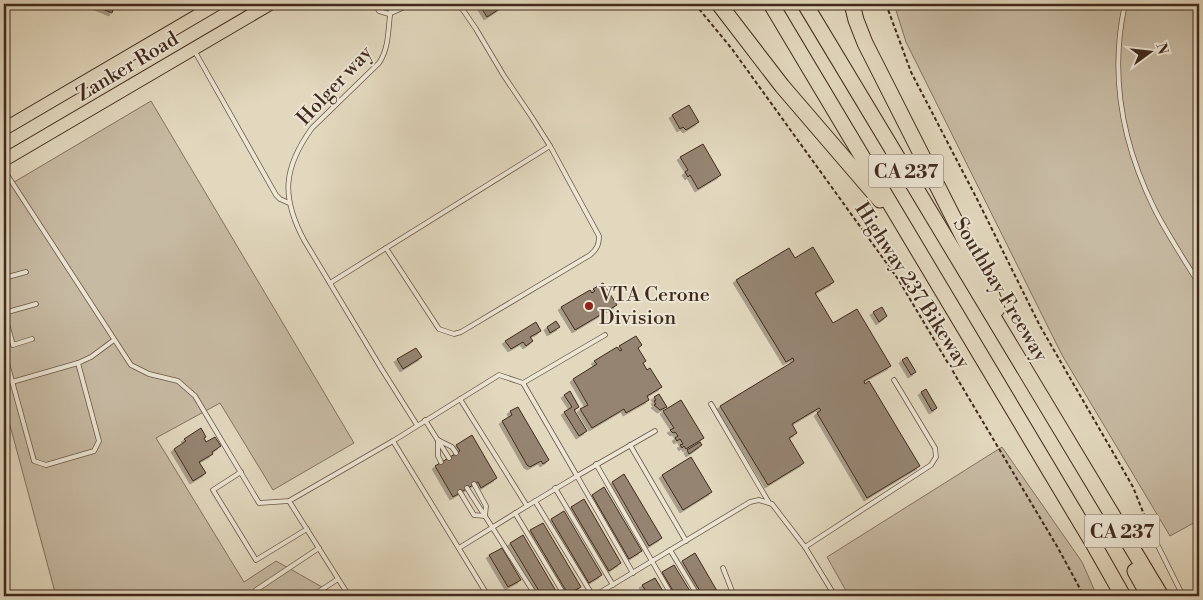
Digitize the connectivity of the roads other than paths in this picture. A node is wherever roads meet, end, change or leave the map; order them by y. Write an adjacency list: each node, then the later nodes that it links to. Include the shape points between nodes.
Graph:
1 (217, 4): 15 (main road, Zanker Road)
2 (270, 4): 14 (main road, Zanker Road)
3 (375, 4): 13 (lane, via 379,11)
4 (392, 4): 13 (lane)
5 (411, 4): 13 (lane)
6 (456, 4): 16 (lane, via 476,29)
7 (719, 4): 20 (highway, via 782,86)
8 (771, 4): 20 (highway, CA 237)
9 (796, 4): 88 (highway)
10 (805, 4): 29 (highway, Southbay Freeway / CA 237)
11 (852, 4): 29 (highway, via 865,43 990,290)
12 (1125, 4): 25 (lane, via 1118,49 1118,81 1129,146 1155,210)
13 (389, 14): 19 (lane, Holger way, via 384,56 312,128 300,147 288,181)
14 (193, 48): 17 (main road, Zanker Road); 19 (lane, via 276,196)
15 (4, 129)
16 (550, 146): 21 (lane); 21 (lane, via 600,236 596,250 590,255 454,334 438,329)
17 (4, 160)
18 (4, 170): 31 (lane)
19 (289, 203): 24 (lane, Holger way, via 294,220)
20 (905, 229): 87 (highway, CA 237)
21 (386, 248): 24 (lane)
22 (26, 272): 23 (lane)
23 (4, 278)
24 (330, 284): 40 (lane, Holger way)
25 (1199, 284)
26 (36, 304): 27 (lane)
27 (4, 313): 30 (lane, via 13,344)
28 (605, 335): 36 (lane)
29 (1007, 339): 89 (highway, Southbay Freeway / CA 237)
30 (32, 340)
31 (114, 340): 33 (lane); 49 (lane, via 131,365 149,374 178,381 195,396)
32 (4, 352): 35 (lane)
33 (78, 363): 35 (lane); 35 (lane, via 99,441 94,451 46,465 34,461)
34 (894, 380): 65 (lane, via 935,448 935,462)
35 (12, 382)
36 (524, 383): 37 (lane, via 499,375); 50 (lane)
37 (460, 398): 39 (lane); 58 (lane)
38 (711, 404): 57 (lane)
39 (425, 420): 40 (lane); 42 (lane)
40 (417, 425): 43 (lane)
41 (655, 431): 44 (lane)
42 (438, 440): 45 (lane, via 452,447); 46 (lane); 47 (lane)
43 (393, 441): 55 (lane); 67 (lane)
44 (630, 445): 48 (lane); 63 (lane)
45 (456, 453)
46 (449, 458)
47 (441, 462)
48 (596, 464): 50 (lane); 69 (lane)
49 (240, 472): 55 (lane, via 260,502); 62 (lane, via 213,490 256,560)
50 (577, 476): 53 (lane); 71 (lane)
51 (474, 484): 60 (lane, via 486,506)
52 (467, 488): 60 (lane)
53 (556, 488): 56 (lane); 73 (lane)
54 (460, 492): 60 (lane, via 474,515)
55 (289, 501): 62 (lane)
56 (535, 501): 58 (lane); 81 (lane)
57 (768, 502): 63 (lane, via 750,502); 65 (lane, via 776,507)
58 (526, 506): 59 (lane)
59 (515, 513): 61 (lane); 80 (lane)
60 (485, 516): 61 (lane)
61 (492, 528): 67 (lane); 79 (lane)
62 (307, 529): 66 (lane)
63 (686, 541): 68 (lane)
64 (1156, 542): 90 (lane)
65 (805, 547): 86 (lane)
66 (319, 548): 72 (lane); 75 (lane)
67 (459, 548): 78 (lane)
68 (670, 550): 69 (lane); 84 (lane)
69 (652, 561): 71 (lane); 83 (lane)
70 (723, 568): 85 (lane)
71 (633, 573): 73 (lane)
72 (338, 579): 76 (lane); 77 (lane)
73 (613, 585): 74 (lane)
74 (606, 589): 81 (lane); 82 (lane)
75 (256, 590)
76 (312, 596)
77 (349, 596)
78 (488, 596)
79 (536, 596)
80 (565, 596)
81 (593, 596)
82 (611, 596)
83 (672, 596)
84 (698, 596)
85 (734, 596)
86 (836, 596)
87 (1123, 596)
88 (1149, 596)
89 (1161, 596)
90 (1183, 596)

